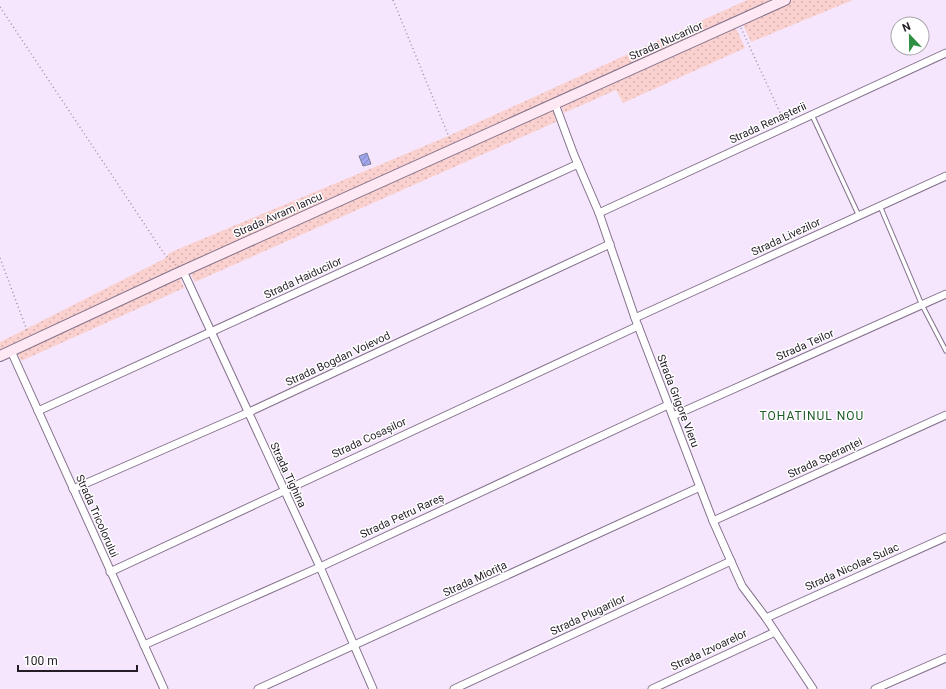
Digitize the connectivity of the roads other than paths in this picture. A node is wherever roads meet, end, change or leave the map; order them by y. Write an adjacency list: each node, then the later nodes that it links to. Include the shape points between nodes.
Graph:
1 (785, 0): 3 (street, Strada Nucarilor)
2 (946, 53): 4 (street, Strada Renașterii)
3 (555, 104): 5 (street, Strada Grigore Vieru); 11 (street, Strada Avram Iancu)
4 (812, 115): 8 (street, Strada Renașterii); 9 (lane)
5 (578, 164): 8 (street, Strada Grigore Vieru); 16 (street, Strada Haiducilor)
6 (946, 176): 7 (street, Strada Livezilor)
7 (880, 206): 9 (street, Strada Livezilor); 13 (lane)
8 (599, 213): 10 (street, Strada Grigore Vieru)
9 (859, 216): 14 (street, Strada Livezilor)
10 (610, 244): 14 (street, Strada Grigore Vieru); 22 (street, Strada Bogdan Voievod)
11 (183, 271): 16 (street, Strada Tighina); 17 (street, Strada Avram Iancu)
12 (946, 294): 13 (street, Strada Teilor)
13 (922, 305): 18 (lane); 24 (street, Strada Teilor)
14 (635, 318): 15 (street, Strada Grigore Vieru)
15 (638, 326): 20 (street, Strada Grigore Vieru); 27 (street, Strada Cosașilor)
16 (211, 332): 21 (street, Strada Haiducilor); 22 (street, Strada Tighina)
17 (11, 351): 19 (street, Strada Avram Iancu); 21 (street, Strada Tricolorului)
18 (946, 351)
19 (0, 356)
20 (668, 405): 24 (street, Strada Grigore Vieru); 31 (street, Strada Petru Rareș)
21 (38, 411): 26 (street, Strada Tricolorului)
22 (247, 413): 26 (street, Strada Bogdan Voievod); 27 (street, Strada Tighina)
23 (946, 415): 28 (street, Strada Speranței)
24 (673, 416): 25 (street, Strada Grigore Vieru)
25 (700, 488): 28 (street, Strada Grigore Vieru); 36 (street, Strada Miorița)
26 (73, 489): 32 (street, Strada Tricolorului)
27 (283, 490): 31 (street, Strada Tighina); 32 (street, Strada Cosașilor)
28 (713, 521): 30 (street, Strada Grigore Vieru)
29 (946, 537): 33 (street, Strada Nicolae Sulac)
30 (731, 561): 33 (street, Strada Grigore Vieru, via 742,586); 41 (street, Strada Plugarilor)
31 (320, 567): 35 (street, Strada Petru Rareș); 36 (street, Strada Tighina)
32 (110, 572): 35 (street, Strada Tricolorului)
33 (766, 618): 34 (street, Strada Grigore Vieru)
34 (776, 632): 42 (street, Strada Izvoarelor); 43 (street, Strada Grigore Vieru)
35 (144, 645): 38 (street, Strada Tricolorului)
36 (354, 646): 39 (street, Strada Miorița); 40 (street, Strada Tighina)
37 (946, 658): 44 (street)
38 (164, 689)
39 (258, 689)
40 (373, 689)
41 (454, 689)
42 (652, 689)
43 (813, 689)
44 (875, 689)

